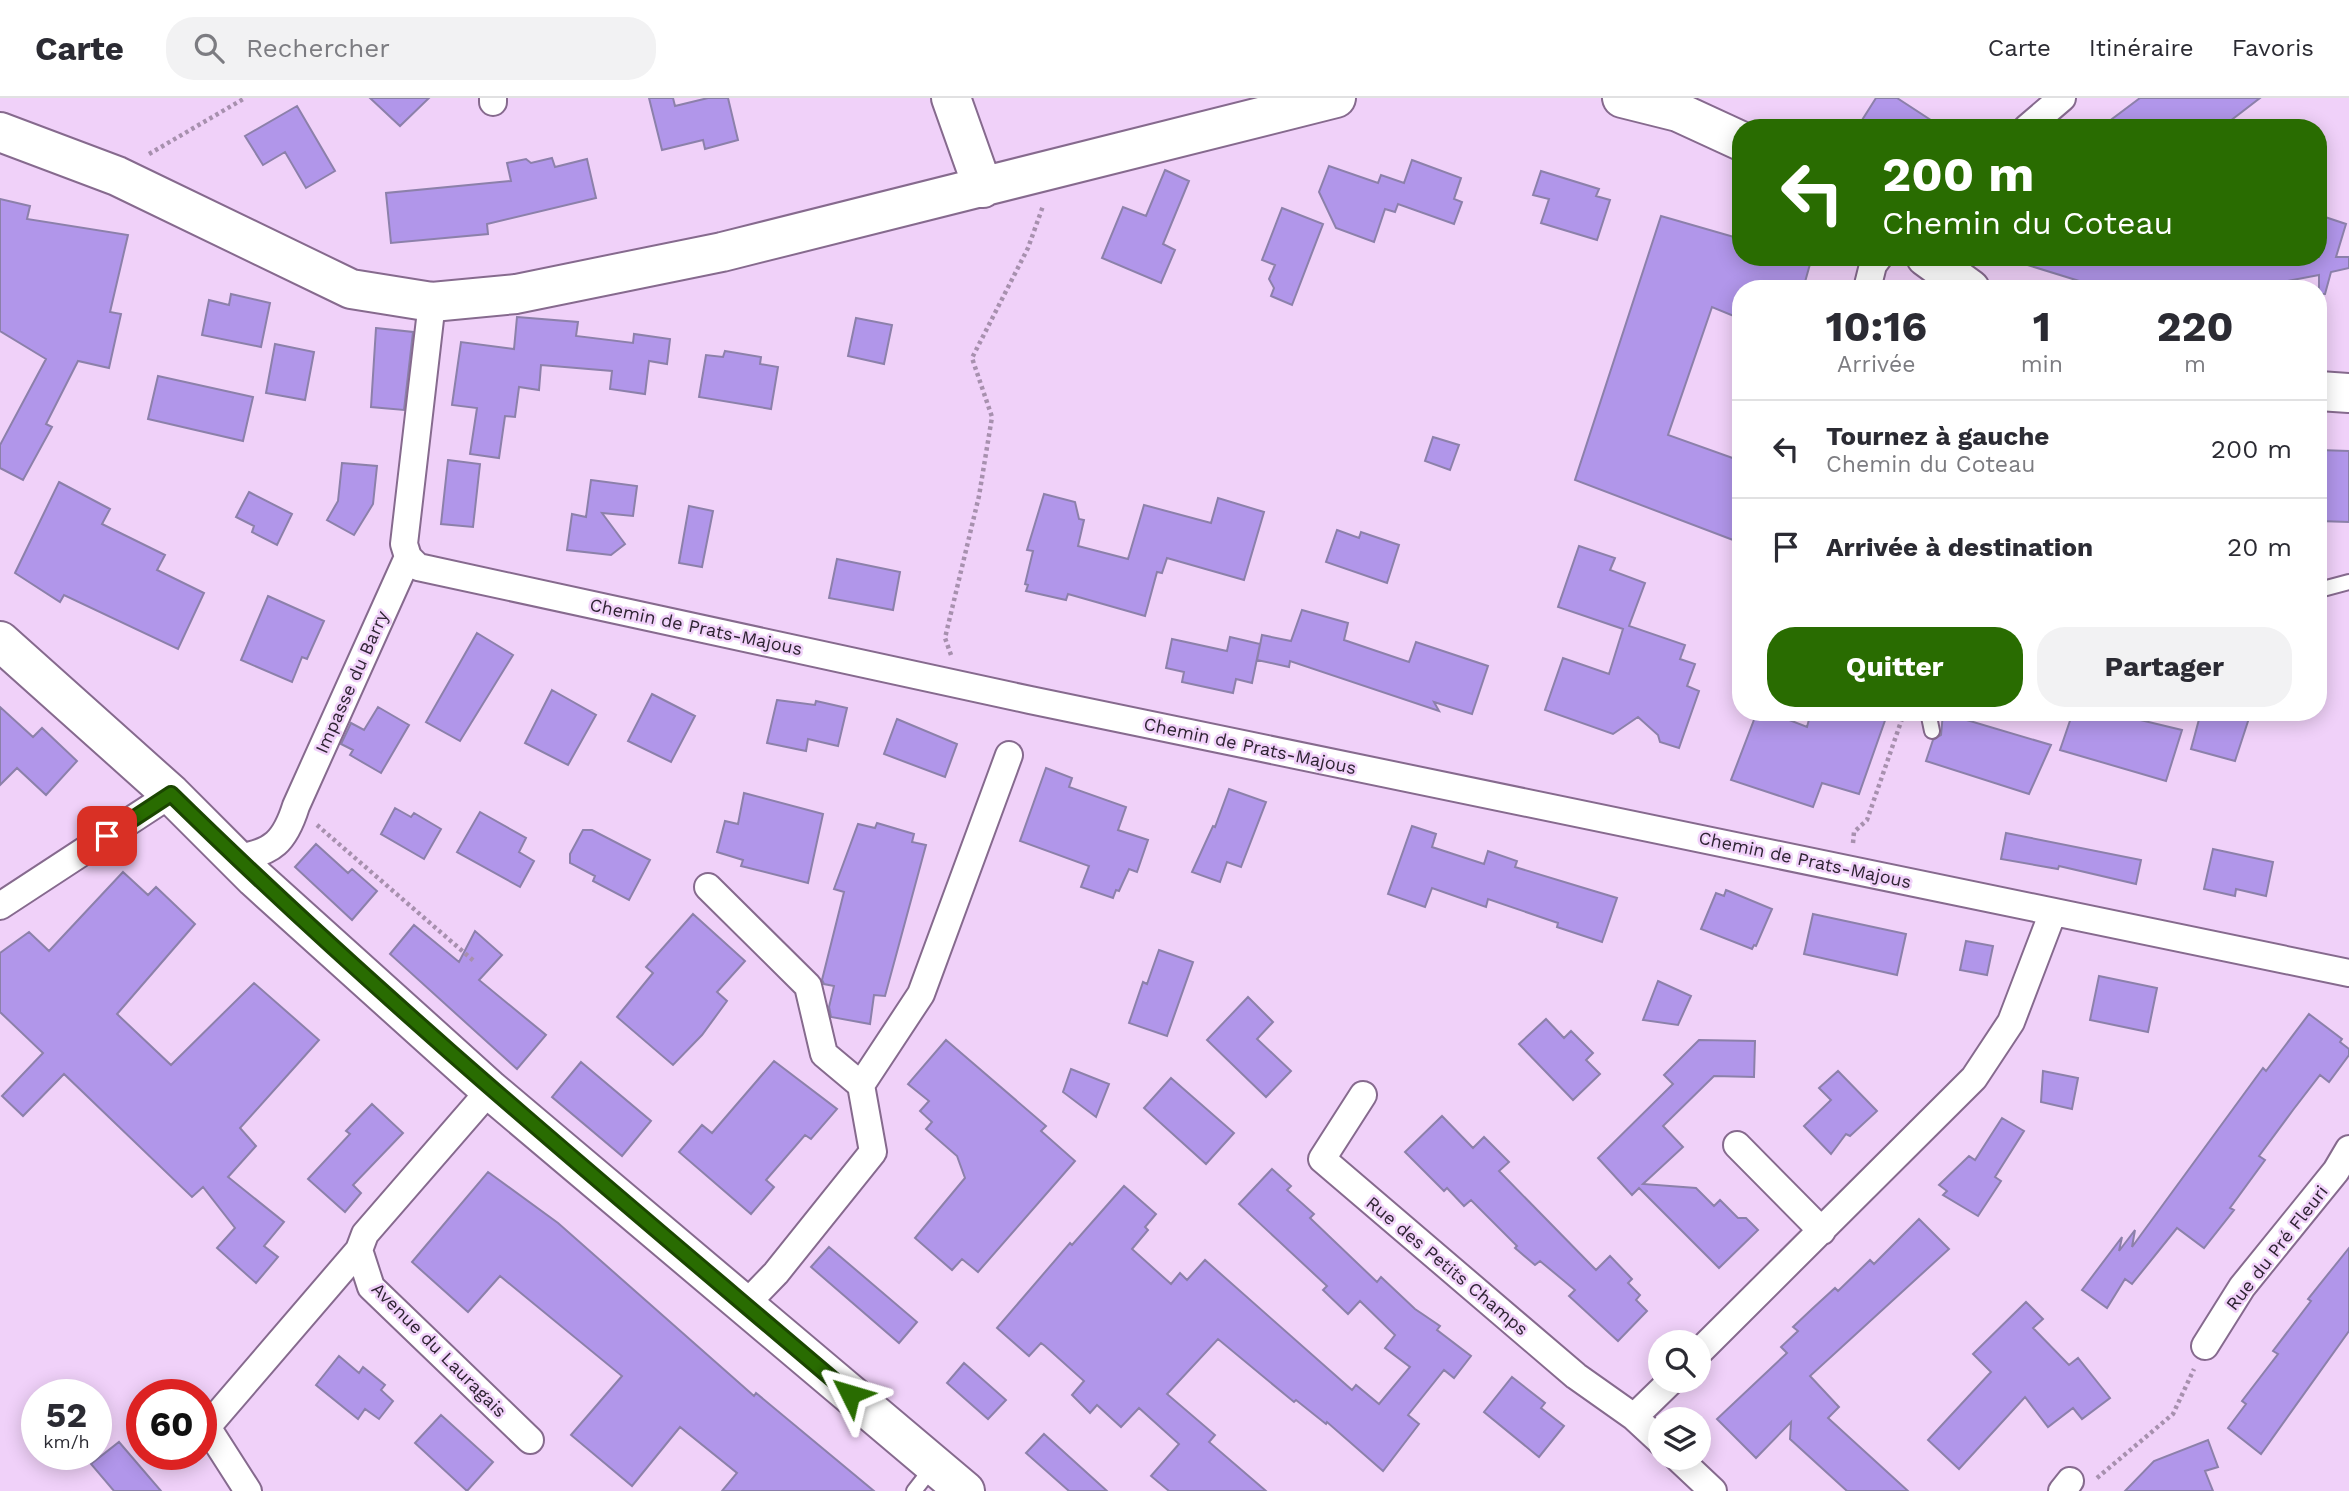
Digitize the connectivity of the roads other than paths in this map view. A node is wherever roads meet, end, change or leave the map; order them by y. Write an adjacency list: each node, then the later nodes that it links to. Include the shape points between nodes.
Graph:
1 (951, 98): 9 (street)
2 (1336, 98): 5 (street)
3 (1622, 98): 8 (street, via 1678,112)
4 (2062, 98): 6 (street)
5 (1288, 104): 9 (street)
6 (2037, 119)
7 (0, 132): 12 (street, via 117,176 351,289)
8 (1732, 137)
9 (983, 188): 12 (street, via 722,252 516,294)
10 (1938, 266): 11 (street)
11 (1958, 280)
12 (432, 302): 15 (street, via 404,544)
13 (2327, 392): 14 (street)
14 (2349, 393)
15 (408, 557): 23 (street, Impasse du Barry, via 289,826 271,849); 26 (street, Chemin de Prats-Majous, via 418,567 1030,700)
16 (2349, 582): 17 (lane)
17 (2327, 588)
18 (0, 641): 22 (street)
19 (1930, 721): 20 (lane)
20 (1932, 730)
21 (1009, 755): 28 (street, via 921,994)
22 (171, 794): 23 (street); 25 (street)
23 (236, 858): 29 (street)
24 (708, 887): 28 (street, via 808,986 824,1054)
25 (0, 906)
26 (2053, 912): 27 (street, Chemin de Prats-Majous); 33 (street, via 2011,1022 1974,1078)
27 (2349, 973)
28 (861, 1085): 35 (street, via 873,1152)
29 (490, 1090): 34 (street, via 365,1234); 35 (street)
30 (1363, 1095): 39 (street, Rue des Petits Champs, via 1322,1159 1576,1376)
31 (1737, 1144): 33 (street)
32 (2349, 1149): 37 (street, Rue du Pré Fleuri, via 2242,1287)
33 (1822, 1231): 36 (street)
34 (359, 1250): 41 (street, Avenue du Lauragais, via 372,1287); 44 (street, via 207,1427)
35 (745, 1305): 43 (street)
36 (1711, 1340)
37 (2205, 1346)
38 (1659, 1393): 39 (street)
39 (1634, 1417): 40 (street, Rue des Petits Champs)
40 (1648, 1430)
41 (530, 1440)
42 (1691, 1470): 46 (street)
43 (924, 1478): 45 (street)
44 (248, 1491)
45 (965, 1491)
46 (1713, 1491)

